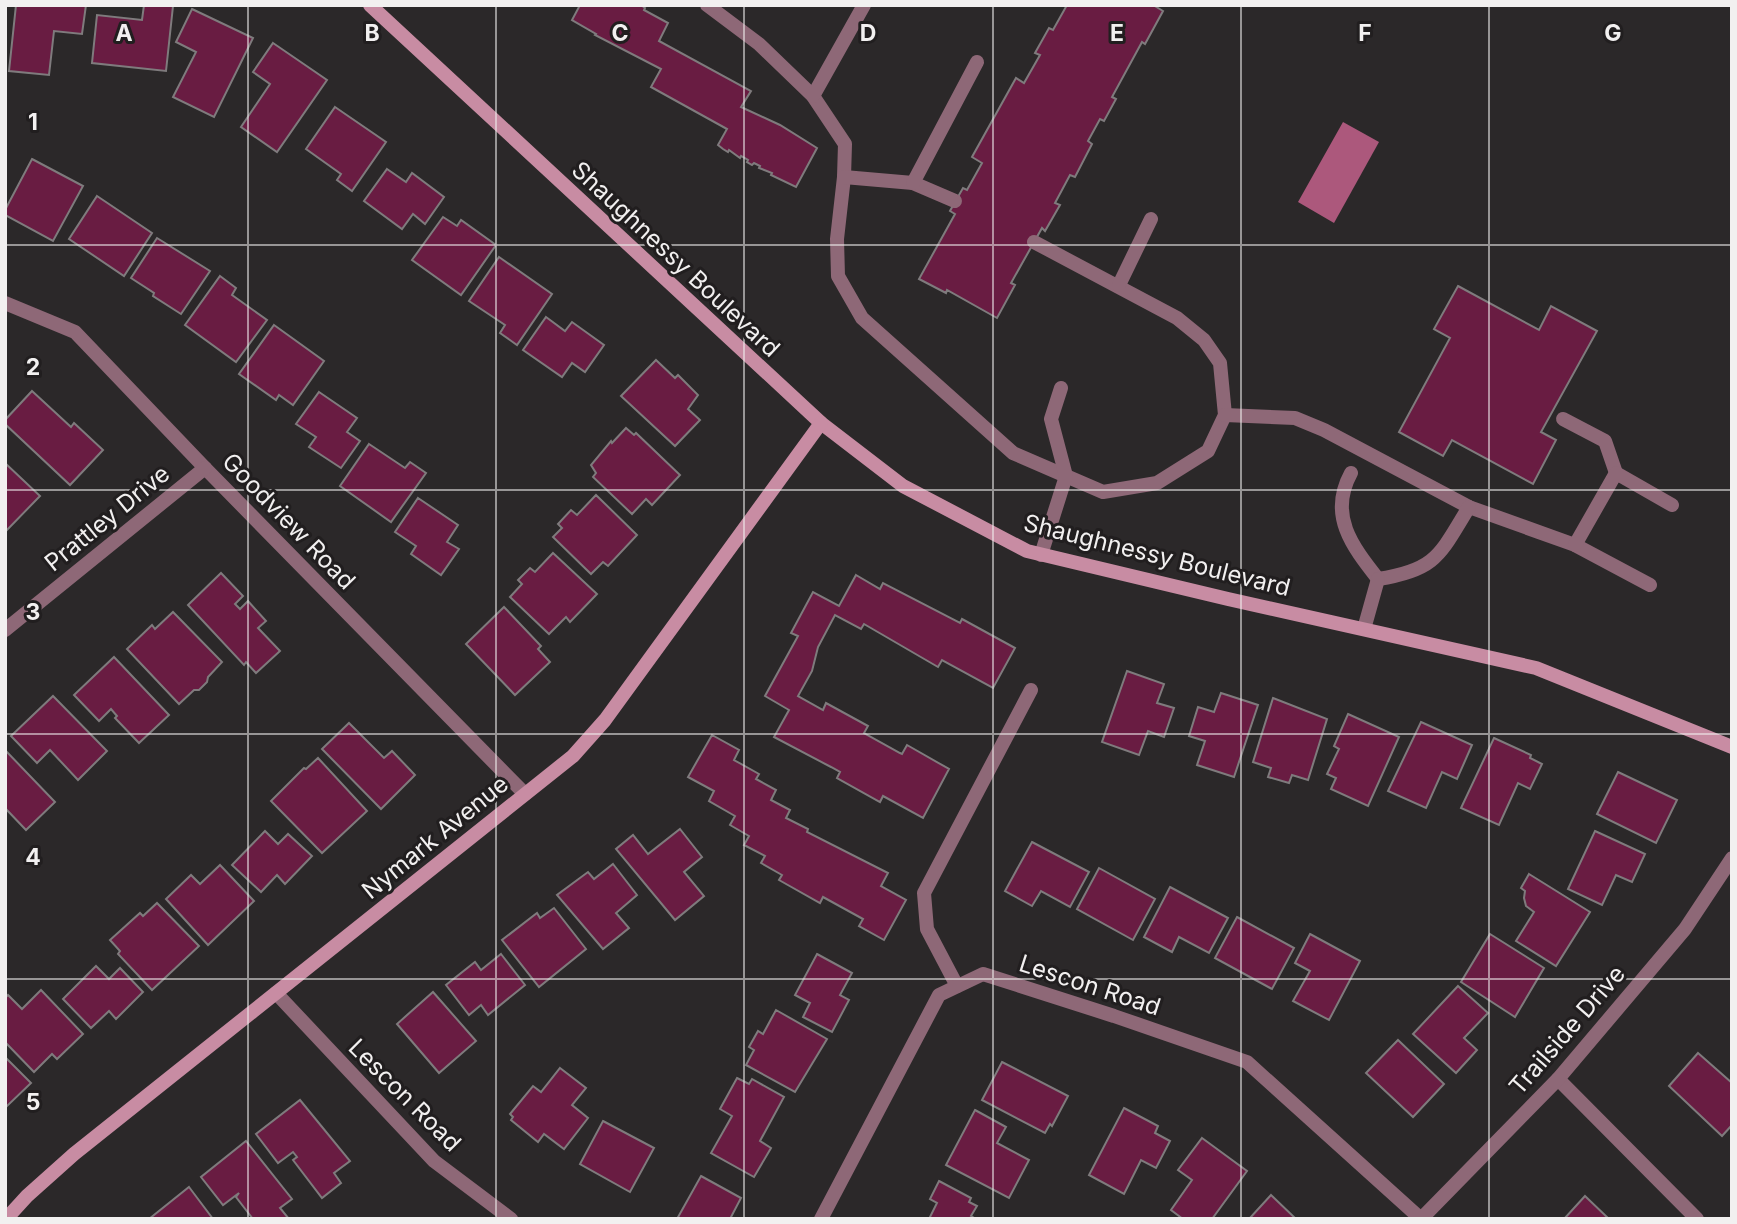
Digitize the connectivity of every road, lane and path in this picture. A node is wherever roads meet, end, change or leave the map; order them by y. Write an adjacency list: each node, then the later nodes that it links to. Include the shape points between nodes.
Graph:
1 (370, 5): 16 (street, Shaughnessy Boulevard)
2 (707, 5): 5 (street, via 758,44)
3 (864, 5): 5 (street)
4 (976, 62): 7 (street)
5 (813, 96): 6 (street, via 845,144)
6 (844, 177): 7 (street); 20 (street, via 838,276 862,318 1013,453)
7 (913, 183): 8 (street)
8 (955, 201)
9 (1152, 219): 11 (street)
10 (1034, 242): 11 (street)
11 (1119, 285): 14 (street, via 1177,318 1204,340 1220,363)
12 (5, 303): 17 (street, Goodview Road, via 75,332)
13 (1061, 388): 20 (street, via 1051,419)
14 (1225, 415): 20 (street, via 1208,451 1157,483 1103,492); 22 (street, via 1295,418)
15 (1563, 419): 19 (street, via 1605,441)
16 (821, 423): 24 (street, Shaughnessy Boulevard, via 903,486); 31 (street, Nymark Avenue, via 597,730)
17 (205, 468): 27 (street, Prattley Drive); 31 (street, Goodview Road)
18 (1351, 473): 25 (street, via 1342,490 1341,520)
19 (1616, 473): 21 (street); 23 (street)
20 (1066, 476): 24 (street)
21 (1672, 505)
22 (1469, 507): 23 (street); 25 (street, via 1438,556 1409,574)
23 (1575, 545): 26 (street)
24 (1041, 555): 28 (street, Shaughnessy Boulevard)
25 (1378, 579): 28 (street)
26 (1650, 584)
27 (5, 629)
28 (1364, 629): 30 (street, Shaughnessy Boulevard, via 1536,668)
29 (1031, 690): 33 (street, via 924,893 927,929)
30 (1732, 747)
31 (525, 794): 34 (street, Nymark Avenue)
32 (1732, 858): 35 (street, Trailside Drive, via 1685,929)
33 (957, 986): 38 (street, Lescon Road, via 939,995); 39 (street, Lescon Road, via 982,974 1247,1062)
34 (276, 993): 36 (street, Nymark Avenue, via 74,1154); 37 (street, Lescon Road, via 434,1161)
35 (1558, 1079): 39 (street, Trailside Drive); 40 (street)
36 (6, 1219)
37 (511, 1219)
38 (821, 1219)
39 (1421, 1219)
40 (1697, 1219)

